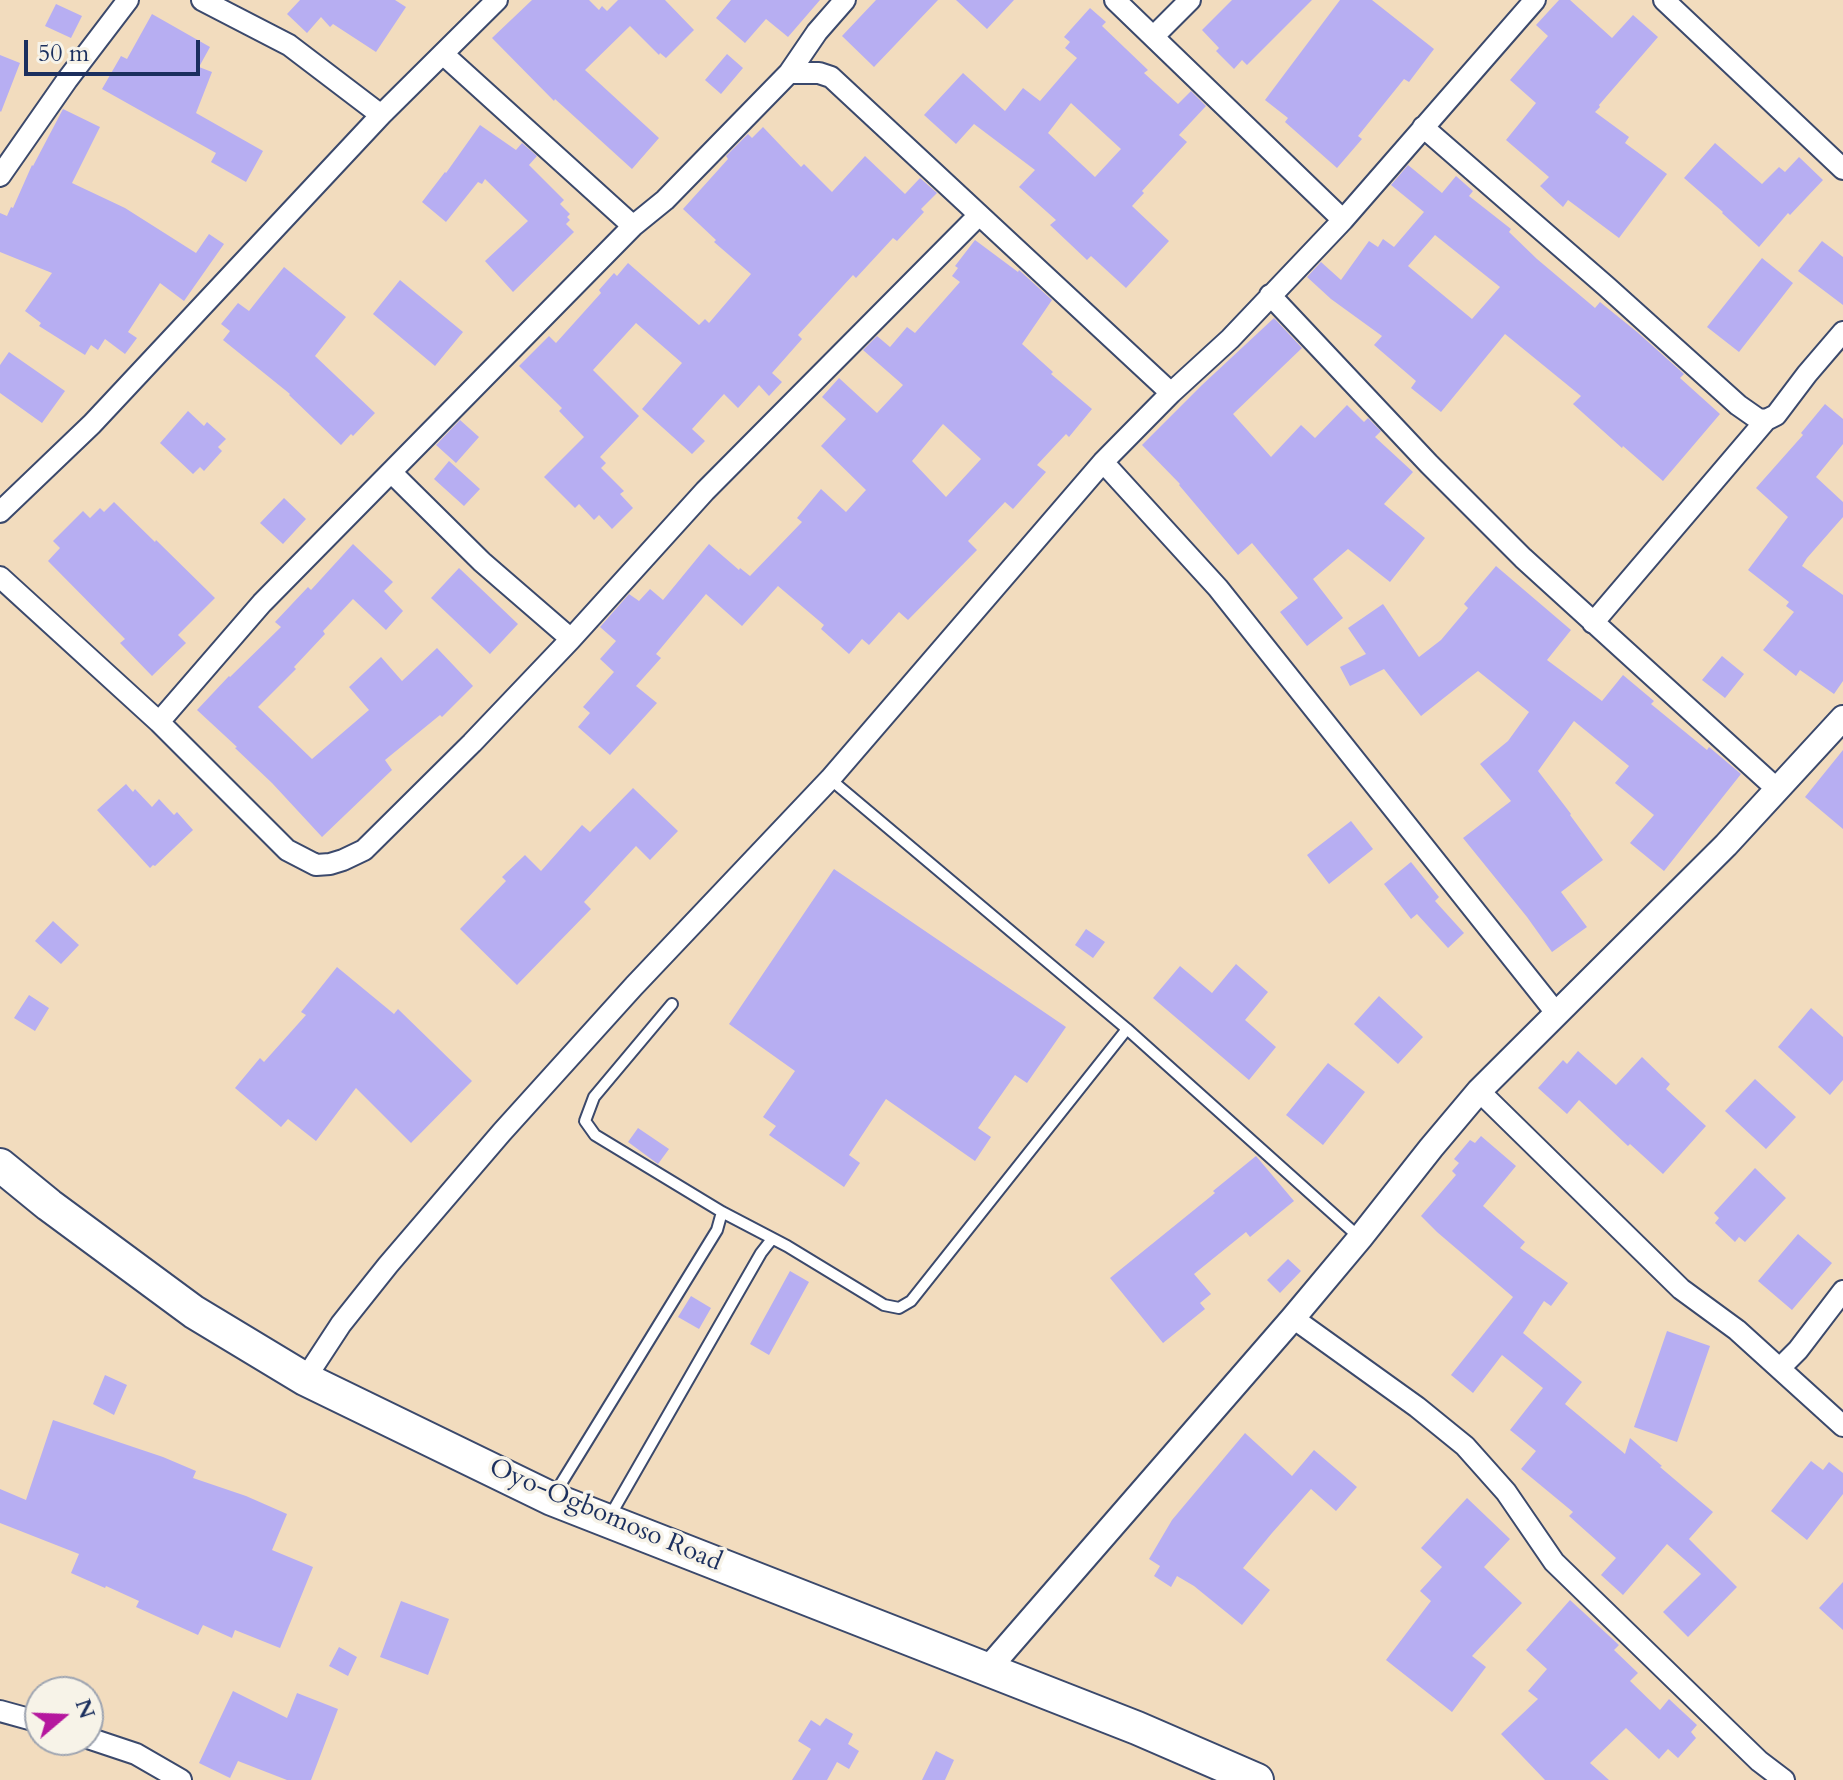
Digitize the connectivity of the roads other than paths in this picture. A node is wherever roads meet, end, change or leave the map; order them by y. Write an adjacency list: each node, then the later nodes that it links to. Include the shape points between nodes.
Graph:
1 (128, 0): 15 (street)
2 (202, 0): 12 (street, via 289,45)
3 (497, 0): 10 (street)
4 (845, 0): 11 (street)
5 (1115, 0): 9 (street)
6 (1190, 0): 9 (street)
7 (1535, 0): 13 (street)
8 (1664, 0): 14 (street)
9 (1154, 36): 17 (street)
10 (443, 54): 12 (street); 18 (street)
11 (789, 73): 16 (street, via 831,77); 18 (street)
12 (381, 115): 25 (street, via 92,424)
13 (1423, 127): 17 (street); 22 (street, via 1738,405)
14 (1843, 169)
15 (0, 176)
16 (979, 215): 21 (street); 28 (street, via 705,491)
17 (1343, 220): 19 (street)
18 (633, 226): 24 (street)
19 (1270, 295): 21 (street); 27 (street, via 1439,474)
20 (1843, 332): 22 (street, via 1783,407)
21 (1171, 393): 23 (street)
22 (1766, 420): 27 (street)
23 (1103, 462): 31 (street); 34 (street, via 1218,588)
24 (391, 472): 28 (street, via 482,562); 30 (street, via 262,603)
25 (0, 512)
26 (0, 577): 30 (street)
27 (1593, 623): 32 (street)
28 (571, 639): 30 (street, via 364,850 330,864 316,865 287,850)
29 (1843, 718): 32 (street)
30 (159, 722)
31 (830, 779): 35 (lane); 44 (street, via 502,1132 388,1265)
32 (1777, 789): 34 (street)
33 (672, 1004): 38 (lane, via 594,1097 585,1121 595,1135)
34 (1557, 1014): 36 (street)
35 (1127, 1029): 39 (lane); 40 (lane, via 911,1301 899,1308 884,1305)
36 (1479, 1091): 39 (street); 43 (street, via 1681,1289)
37 (0, 1165): 44 (highway, Oyo-Ogbomoso Road, via 194,1312)
38 (722, 1212): 40 (lane); 46 (lane, via 717,1230)
39 (1360, 1238): 42 (street)
40 (772, 1239): 47 (lane)
41 (1843, 1291): 43 (street)
42 (1293, 1318): 48 (street); 54 (street, via 1465,1446 1506,1492 1554,1562)
43 (1780, 1368): 45 (street)
44 (305, 1379): 46 (highway, Oyo-Ogbomoso Road)
45 (1843, 1426)
46 (552, 1499): 47 (highway, Oyo-Ogbomoso Road)
47 (607, 1521): 48 (highway, Oyo-Ogbomoso Road)
48 (987, 1670): 53 (highway, Oyo-Ogbomoso Road)
49 (0, 1711): 50 (street)
50 (24, 1718)
51 (104, 1743): 52 (street, via 136,1754)
52 (181, 1780)
53 (1257, 1780)
54 (1784, 1780)

